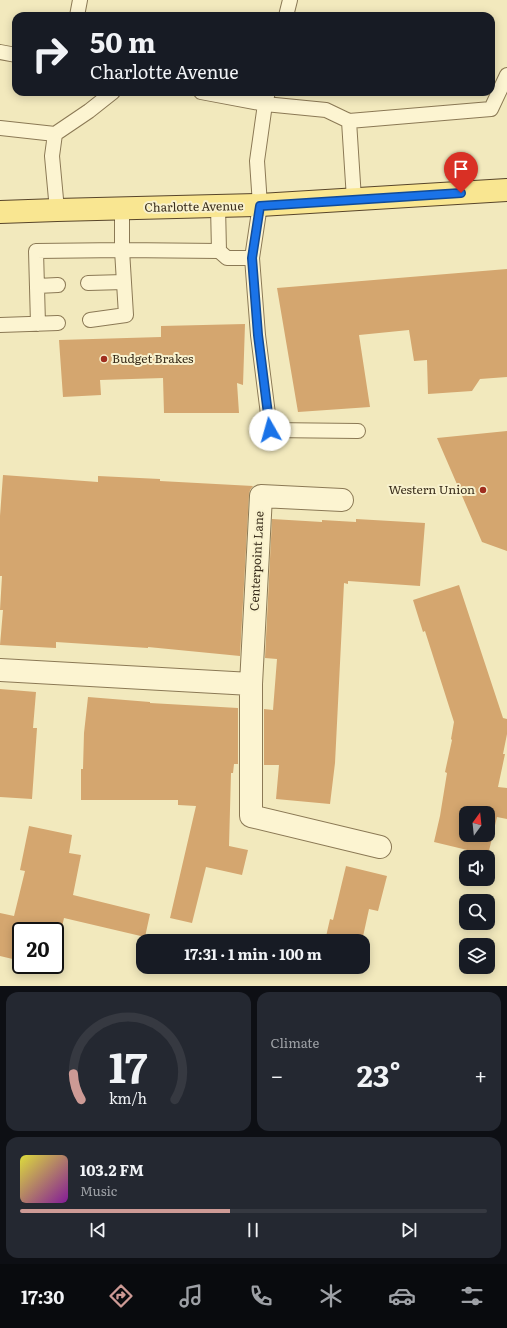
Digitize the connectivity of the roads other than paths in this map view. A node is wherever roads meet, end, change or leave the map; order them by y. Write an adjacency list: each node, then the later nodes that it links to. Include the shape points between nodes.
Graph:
1 (80, 0): 3 (lane)
2 (290, 0): 4 (lane)
3 (78, 12)
4 (287, 12)
5 (0, 52): 6 (lane)
6 (12, 54)
7 (507, 75): 11 (lane, via 491,109)
8 (108, 96): 13 (lane)
9 (244, 96): 10 (lane)
10 (266, 98): 11 (lane, via 326,110); 17 (lane, via 257,161)
11 (349, 121): 15 (lane)
12 (0, 128): 13 (lane)
13 (55, 134): 19 (lane, via 52,156)
14 (507, 190): 15 (main road, Charlotte Avenue)
15 (354, 199): 17 (main road, Charlotte Avenue)
16 (218, 206): 17 (main road, Charlotte Avenue); 18 (main road, Charlotte Avenue); 22 (lane)
17 (260, 206): 23 (lane)
18 (122, 208): 19 (main road, Charlotte Avenue); 21 (lane)
19 (57, 210): 20 (main road, Charlotte Avenue)
20 (0, 212)
21 (122, 250): 22 (lane); 24 (lane); 27 (lane, via 36,251)
22 (219, 251): 23 (lane, via 227,258)
23 (252, 258): 32 (lane, via 258,335 270,430)
24 (124, 282): 25 (lane); 28 (lane, via 126,315)
25 (88, 283)
26 (58, 285): 27 (lane)
27 (37, 286): 30 (lane)
28 (90, 320)
29 (58, 323): 30 (lane)
30 (38, 324): 31 (lane)
31 (0, 325)
32 (358, 432)
33 (342, 500): 35 (street, Centerpoint Lane, via 261,496)
34 (0, 670): 35 (street)
35 (251, 684): 36 (street, Centerpoint Lane, via 251,816)
36 (380, 847)

